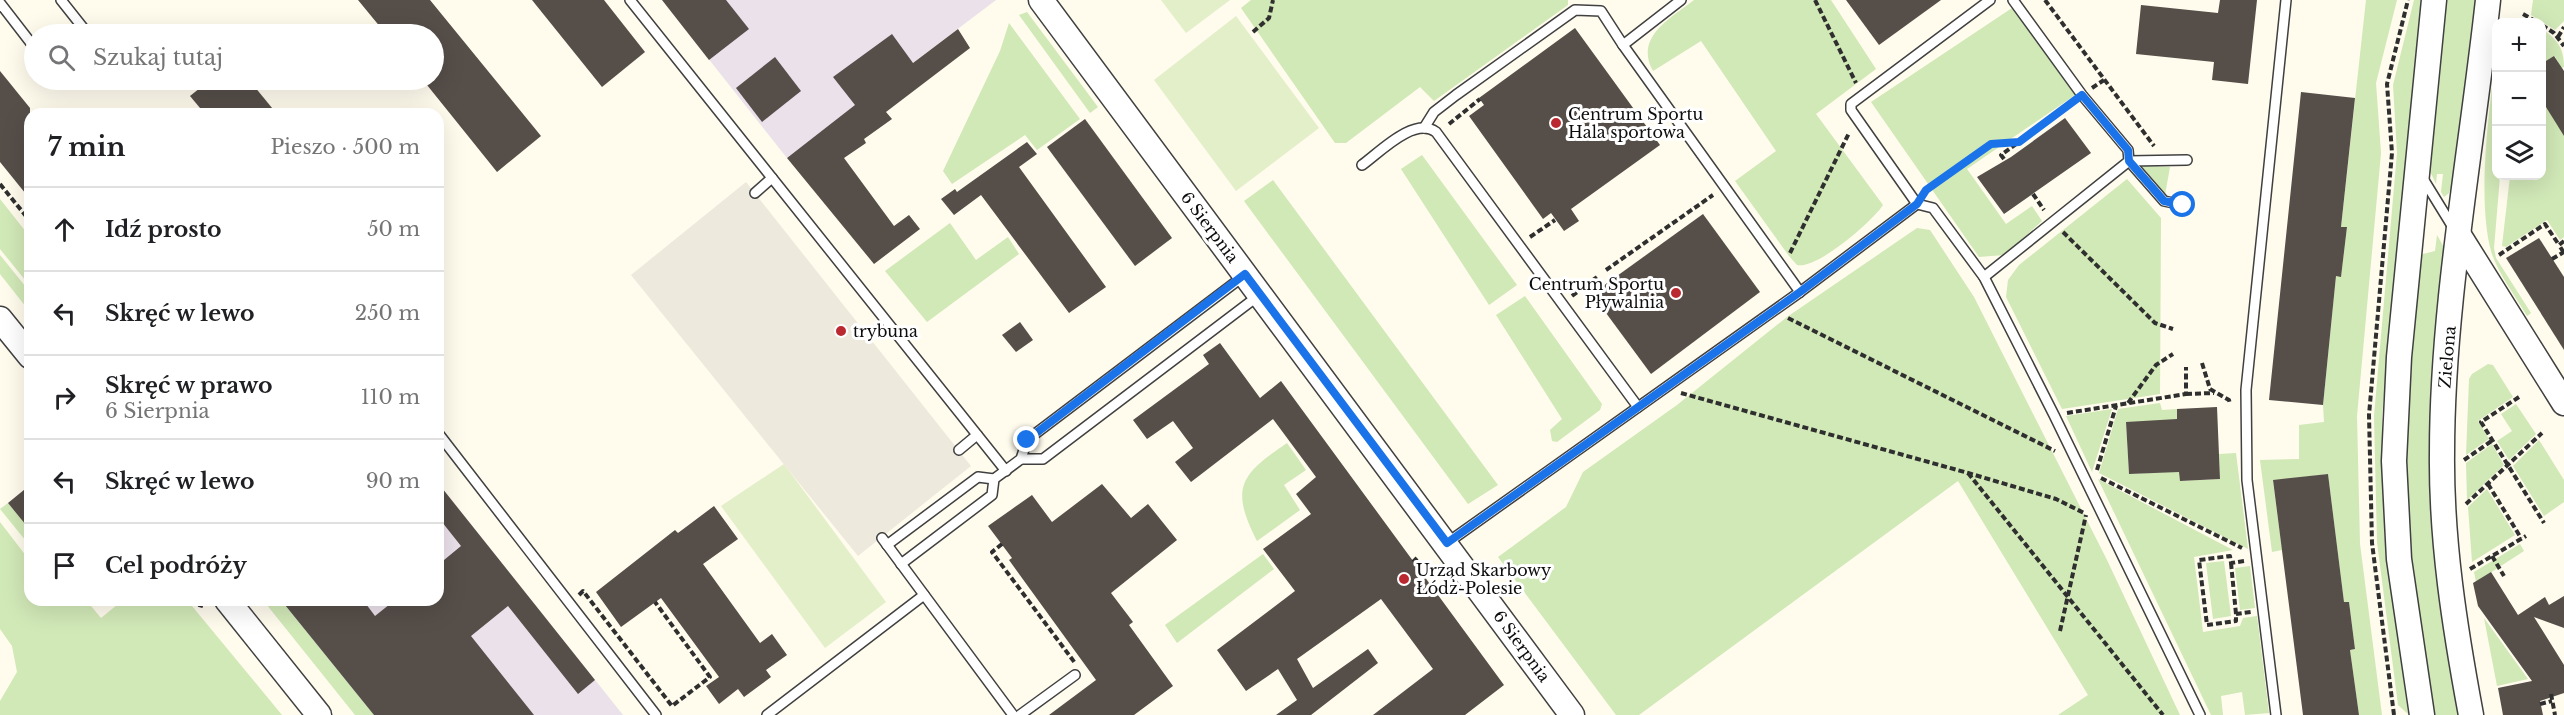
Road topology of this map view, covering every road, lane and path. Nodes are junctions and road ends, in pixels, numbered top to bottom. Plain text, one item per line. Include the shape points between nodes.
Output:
1 (62, 0) edge
2 (630, 0) edge
3 (1041, 0) edge
4 (1273, 0) edge
5 (1680, 0) edge
6 (1815, 0) edge
7 (1989, 0) edge
8 (2013, 0) edge
9 (2045, 0) edge
10 (2286, 0) edge
11 (2434, 0) edge
12 (2488, 0) edge
13 (0, 3) edge
14 (2523, 14) dead end
15 (2530, 18) edge
16 (80, 24) edge
17 (2564, 27) edge
18 (2546, 29) edge
19 (1253, 32) dead end
20 (24, 34) edge
21 (2558, 37) junction
22 (1623, 45) junction
23 (2564, 46) edge
24 (2104, 80) junction
25 (2082, 95) junction
26 (1862, 96) junction
27 (1480, 99) dead end
28 (1857, 119) junction
29 (1424, 128) junction
30 (1455, 135) dead end
31 (2019, 142) junction
32 (2004, 159) dead end
33 (2163, 159) junction
34 (2187, 160) dead end
35 (2129, 161) junction
36 (1362, 165) dead end
37 (2417, 166) junction
38 (772, 178) junction
39 (0, 184) edge
40 (1726, 186) junction
41 (755, 193) dead end
42 (2033, 195) dead end
43 (1917, 204) junction
44 (2183, 205) dead end
45 (24, 214) edge
46 (1556, 220) dead end
47 (2053, 222) junction
48 (1524, 229) dead end
49 (2460, 237) junction
50 (2564, 241) edge
51 (2559, 245) junction
52 (2564, 252) edge
53 (2499, 255) dead end
54 (2552, 259) dead end
55 (1606, 270) dead end
56 (1785, 271) junction
57 (1245, 274) junction
58 (1597, 277) dead end
59 (1984, 277) junction
60 (1800, 292) junction
61 (1260, 294) junction
62 (1562, 303) junction
63 (1783, 314) dead end
64 (0, 319) edge
65 (2173, 329) dead end
66 (24, 349) edge
67 (2173, 354) dead end
68 (2202, 363) dead end
69 (2186, 367) dead end
70 (1674, 391) dead end
71 (2214, 393) junction
72 (2186, 394) junction
73 (2519, 397) dead end
74 (2229, 400) dead end
75 (2564, 403) edge
76 (2128, 404) junction
77 (1638, 407) junction
78 (2054, 415) junction
79 (2542, 433) dead end
80 (977, 435) junction
81 (2493, 440) junction
82 (444, 441) edge
83 (2056, 445) dead end
84 (958, 450) dead end
85 (1021, 459) junction
86 (2463, 461) dead end
87 (2508, 466) junction
88 (1006, 471) junction
89 (1968, 473) junction
90 (2095, 475) dead end
91 (994, 479) junction
92 (2488, 484) junction
93 (2464, 507) dead end
94 (2092, 519) dead end
95 (2544, 523) dead end
96 (1447, 543) junction
97 (1002, 544) dead end
98 (2492, 556) junction
99 (2257, 557) junction
100 (1418, 558) dead end
101 (1413, 562) dead end
102 (901, 564) junction
103 (2231, 564) junction
104 (2469, 570) dead end
105 (2504, 576) dead end
106 (924, 595) junction
107 (568, 602) junction
108 (655, 602) dead end
109 (232, 606) edge
110 (2263, 610) junction
111 (2236, 614) junction
112 (1075, 675) joint
113 (2551, 694) dead end
114 (2552, 701) junction
115 (2540, 704) dead end
116 (319, 715) edge
117 (656, 715) edge
118 (767, 715) edge
119 (1013, 715) edge
120 (1020, 715) edge
121 (1572, 715) edge
122 (2163, 715) edge
123 (2200, 715) edge
124 (2276, 715) edge
125 (2422, 715) edge
126 (2471, 715) edge
127 (2555, 715) edge

1 - 16 lane
2 - 38 lane
3 - 57 street, 6 Sierpnia
4 - 19 path via 1269,18
5 - 22 lane
6 - 26 path
7 - 26 lane
8 - 25 lane
9 - 24 path
10 - 99 lane via 2246,390 2247,480
11 - 37 street
12 - 49 street, Zielona
13 - 20 lane
14 - 15 path
17 - 21 path
18 - 21 path
21 - 23 path
22 - 29 lane via 1601,11 1575,10 1434,112
22 - 40 lane
24 - 25 path
24 - 33 path
25 - 31 path
25 - 35 lane via 2128,150
26 - 28 lane via 1850,107
27 - 30 path via 1448,125
28 - 43 lane
28 - 56 path via 1788,256
29 - 36 lane via 1409,132
29 - 62 lane via 1441,136
31 - 32 path via 2001,155
31 - 43 path via 1991,144 1926,190
33 - 34 lane
33 - 35 lane
35 - 44 lane via 2164,201
35 - 47 lane
37 - 49 lane
37 - 125 street via 2399,357 2394,461 2399,559
38 - 41 lane
38 - 80 lane
39 - 45 path
40 - 55 path
40 - 56 lane
42 - 47 path
43 - 59 lane via 1933,208
43 - 60 lane
46 - 48 path via 1531,238
47 - 59 lane
47 - 65 path via 2155,323
49 - 75 street
49 - 126 street, Zielona via 2445,373 2442,491 2450,582
50 - 51 path
51 - 52 path
51 - 53 path via 2545,224
52 - 54 path
56 - 60 lane
57 - 61 street, 6 Sierpnia
57 - 85 lane via 1027,440
58 - 62 path
59 - 78 lane
60 - 77 lane
61 - 85 lane via 1043,459
61 - 96 street, 6 Sierpnia
62 - 77 lane
63 - 83 path via 2061,454
64 - 66 street
67 - 76 path via 2156,364
68 - 71 path
69 - 72 path
70 - 89 path
71 - 72 path
71 - 74 path
72 - 76 path
73 - 81 path via 2481,422
76 - 78 path
77 - 96 lane
78 - 123 lane
79 - 87 path
80 - 84 lane
80 - 88 lane
81 - 86 path
81 - 87 path
82 - 107 lane
85 - 88 lane
87 - 92 path
87 - 95 path
88 - 91 lane
89 - 94 path via 2056,499 2087,511
89 - 122 path
90 - 99 path
91 - 102 lane via 992,495
91 - 102 lane via 978,477 884,541
92 - 93 path
92 - 98 path via 2524,537
96 - 121 street, 6 Sierpnia
97 - 112 path via 992,552 1075,662
98 - 104 path
98 - 105 path
99 - 103 path
99 - 110 lane
100 - 101 path
102 - 106 lane
103 - 111 path
103 - 111 path via 2230,556 2199,560 2207,626 2236,621
106 - 118 lane
106 - 119 lane
107 - 108 path via 583,591 672,706 710,677
107 - 117 lane
109 - 116 street
110 - 111 path
110 - 124 lane
112 - 120 lane
113 - 114 path
114 - 115 path
114 - 127 path

